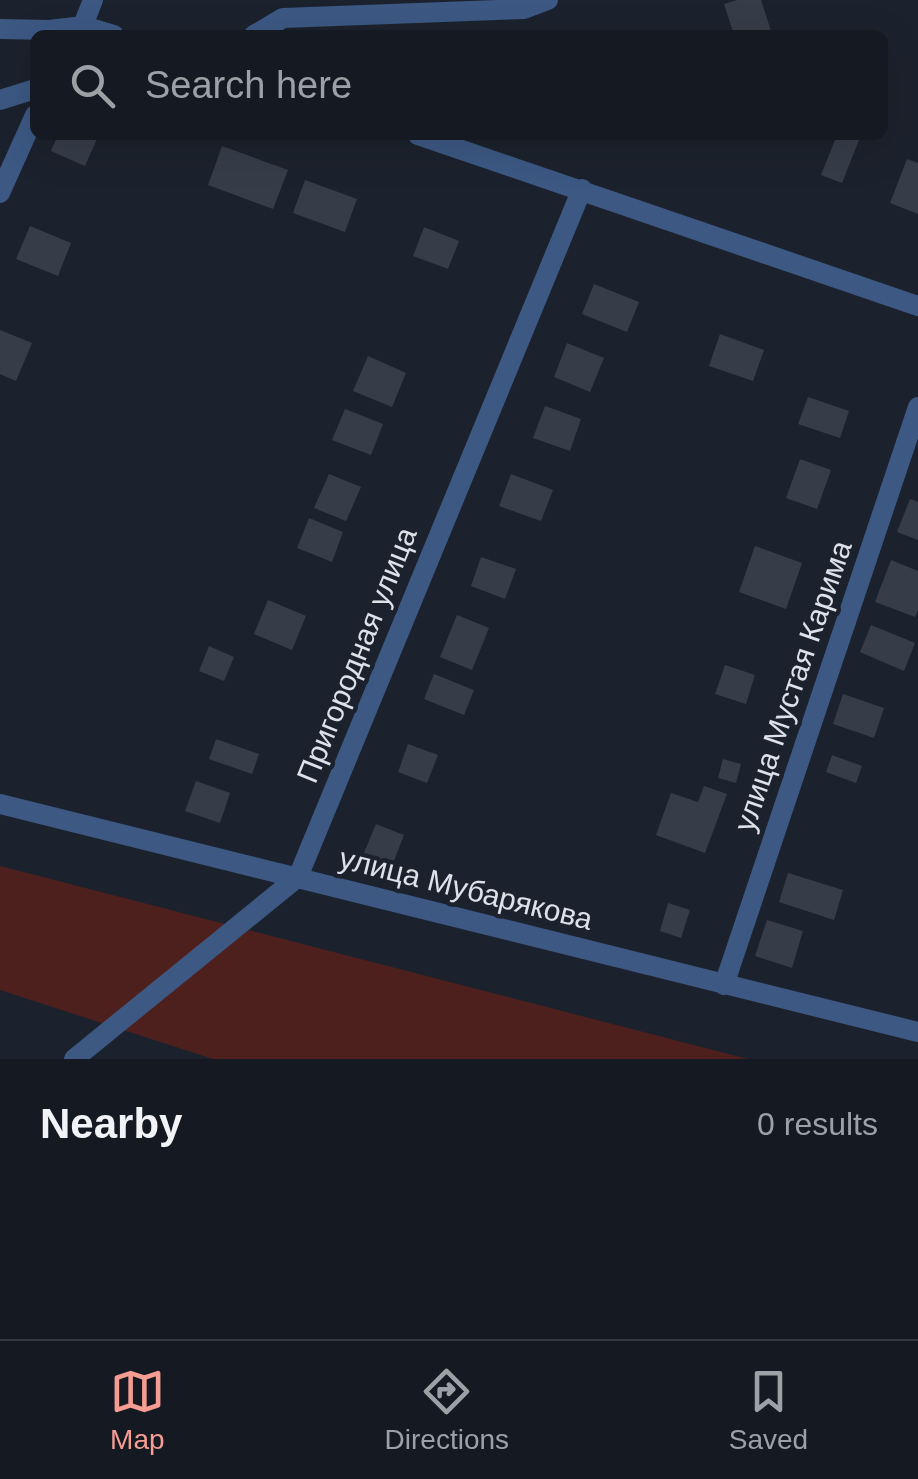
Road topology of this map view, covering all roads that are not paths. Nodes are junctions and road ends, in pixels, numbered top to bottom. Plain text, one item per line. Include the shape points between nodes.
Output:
1 (93, 0) edge
2 (302, 0) edge
3 (548, 0) edge
4 (283, 18) junction
5 (0, 29) edge
6 (81, 30) edge
7 (263, 30) edge
8 (30, 91) edge
9 (0, 100) edge
10 (30, 126) edge
11 (433, 140) edge
12 (582, 189) junction
13 (0, 194) edge
14 (918, 306) edge
15 (918, 407) edge
16 (0, 804) edge
17 (298, 877) junction
18 (724, 985) junction
19 (918, 1032) edge
20 (74, 1059) edge

1 - 6 street
2 - 4 street
3 - 4 street via 524,9
4 - 7 street
5 - 6 street
8 - 9 street
10 - 13 street
11 - 12 street
12 - 14 street
12 - 17 street, Пригородная улица
15 - 18 street, улица Мустая Карима
16 - 17 street, улица Мубарякова
17 - 18 street, улица Мубарякова
17 - 20 street, Пригородная улица
18 - 19 street, улица Мубарякова

